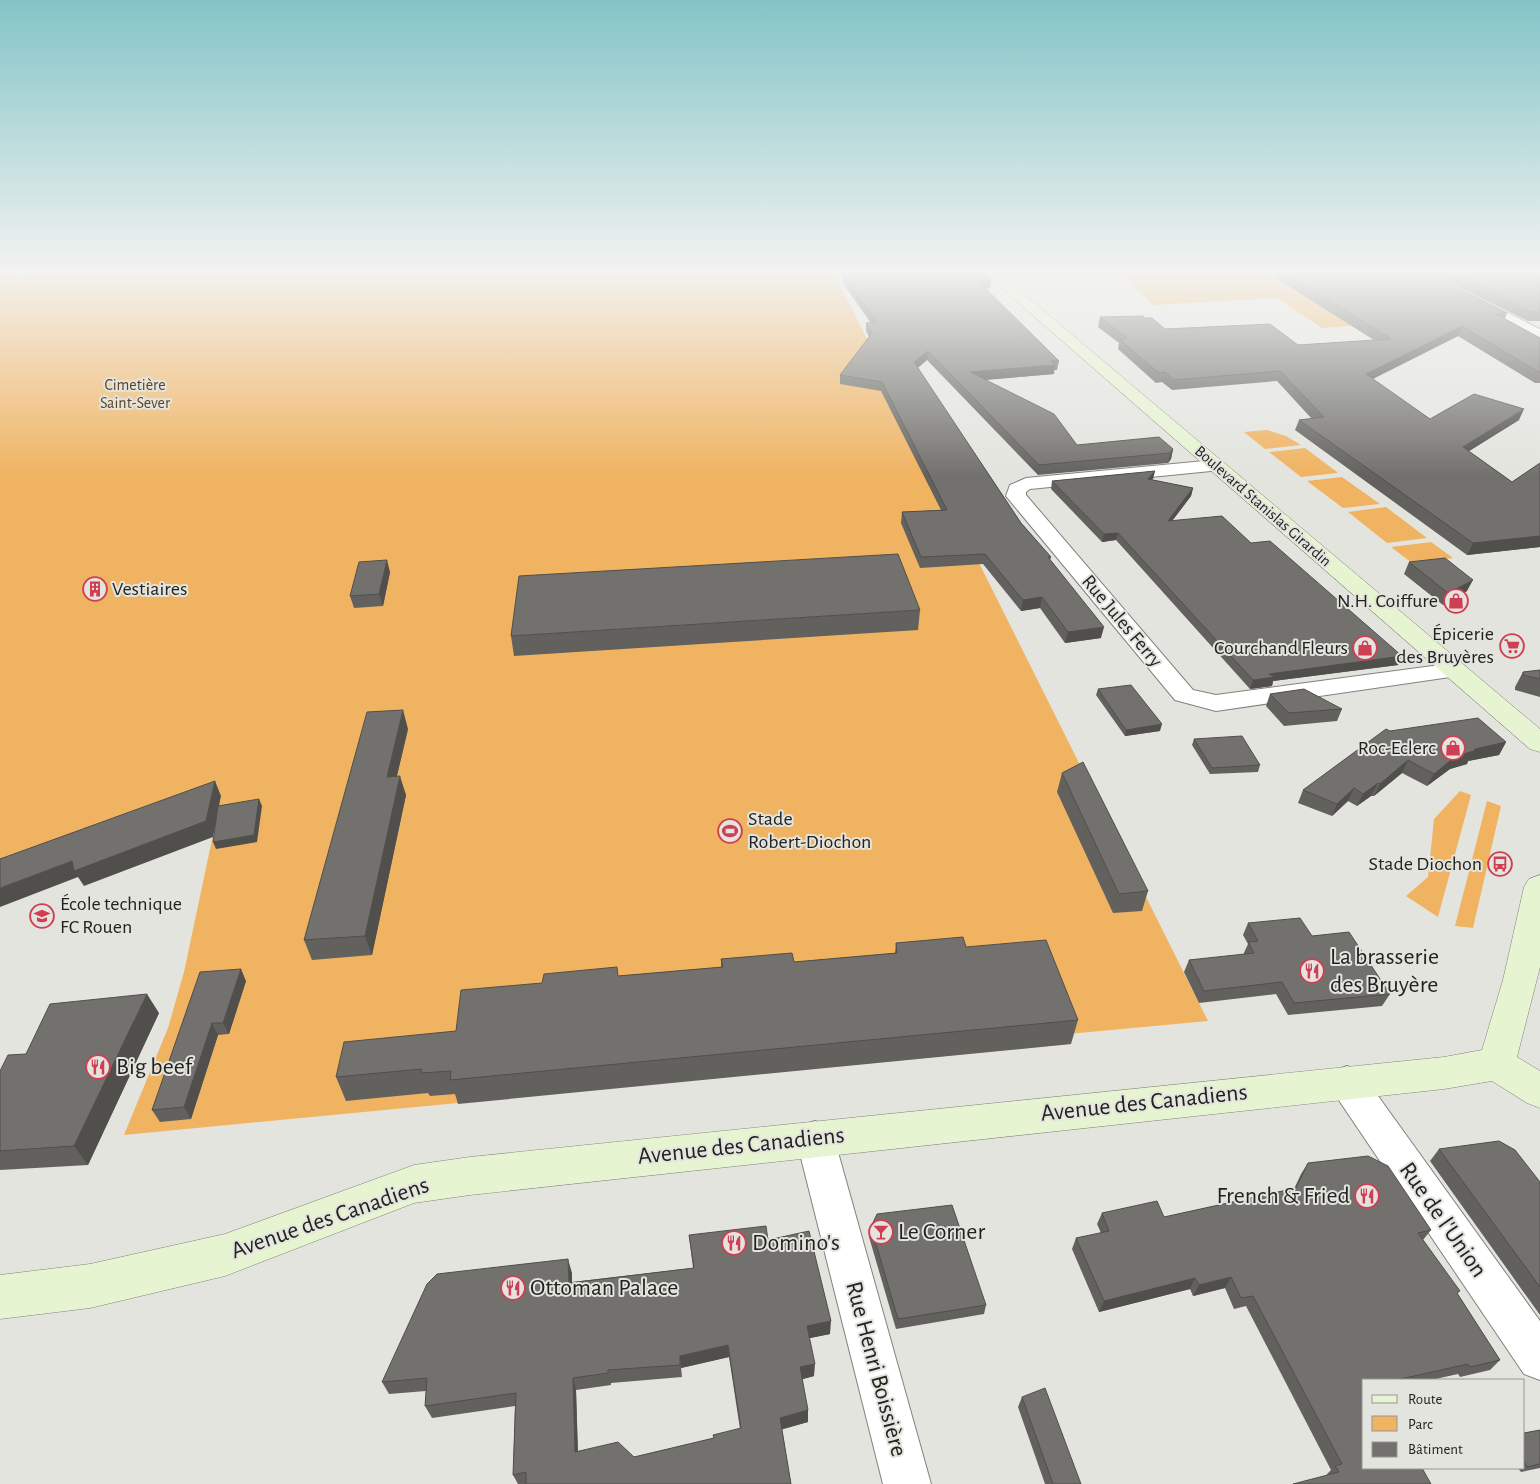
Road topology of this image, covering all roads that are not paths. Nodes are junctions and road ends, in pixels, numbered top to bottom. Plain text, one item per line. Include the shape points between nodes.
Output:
1 (1067, 338) edge
2 (1215, 466) junction
3 (1455, 670) junction
4 (1540, 743) edge
5 (1540, 887) edge
6 (1497, 1064) junction
7 (1347, 1082) junction
8 (1540, 1091) edge
9 (815, 1138) junction
10 (0, 1296) edge
11 (1540, 1358) edge
12 (907, 1484) edge

1 - 2 main road, Boulevard Stanislas Girardin
2 - 3 main road, Boulevard Stanislas Girardin
2 - 3 street, Rue Jules Ferry via 1026,484 1017,489 1016,496 1184,694 1197,700 1216,703
3 - 4 main road, Boulevard Stanislas Girardin
5 - 6 main road via 1520,980
6 - 7 main road, Avenue des Canadiens via 1444,1073
6 - 8 main road
7 - 9 main road, Avenue des Canadiens
7 - 11 street, Rue de l'Union
9 - 10 main road, Avenue des Canadiens via 414,1184 225,1255 90,1286
9 - 12 street, Rue Henri Boissière

